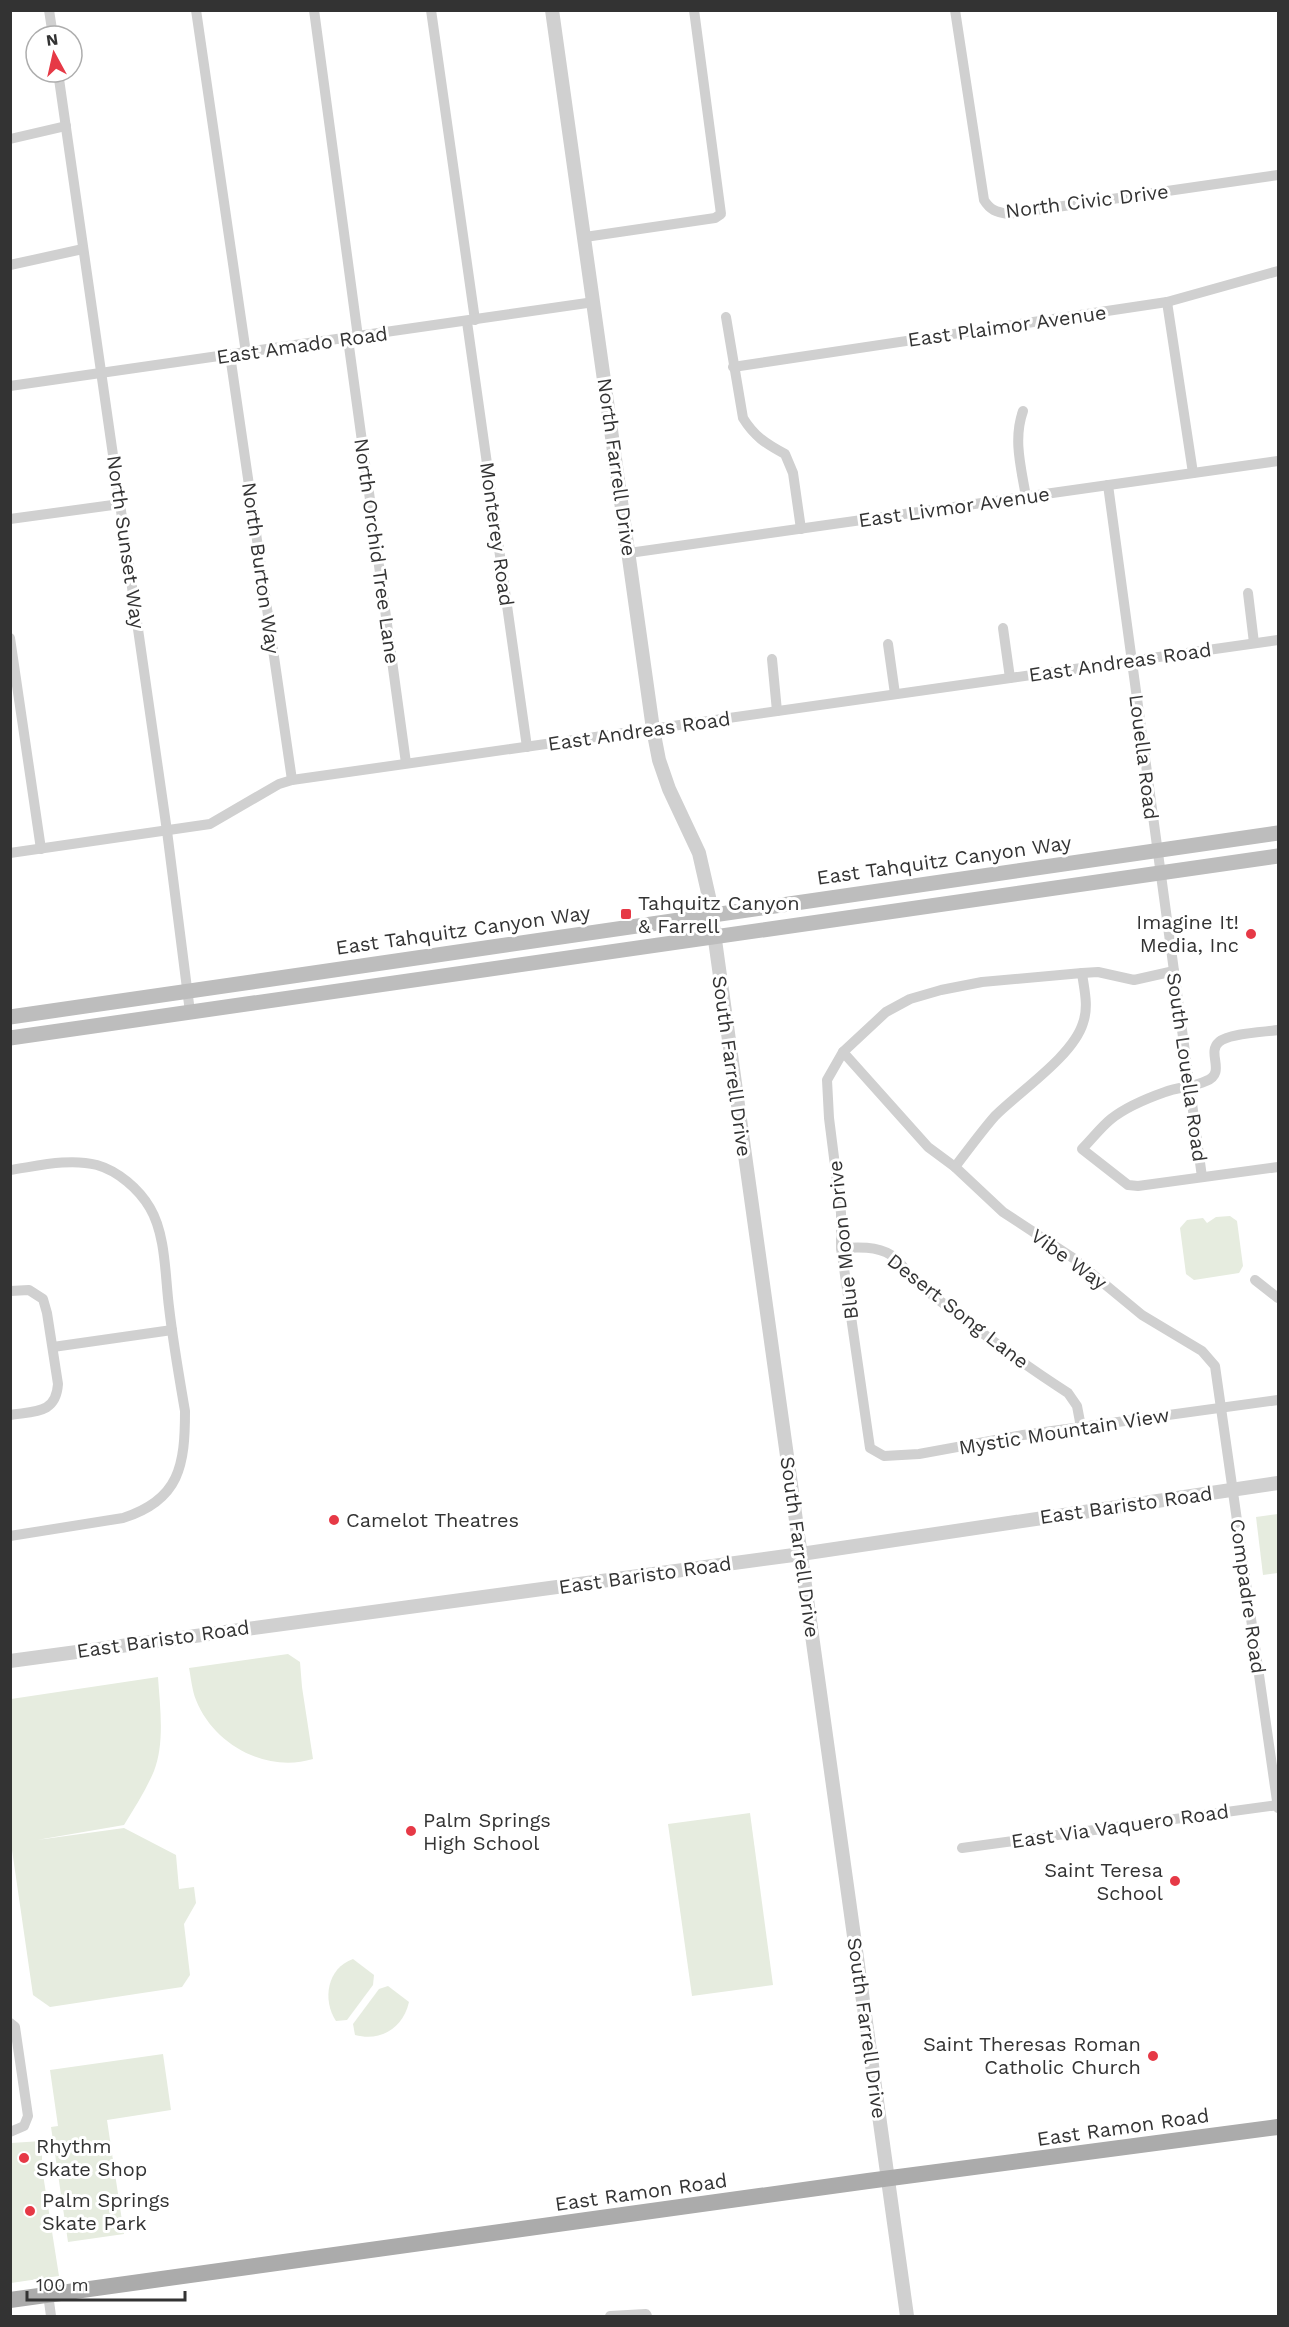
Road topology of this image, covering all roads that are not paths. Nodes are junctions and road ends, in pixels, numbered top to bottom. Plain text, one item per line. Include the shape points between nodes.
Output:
1 (196, 10) edge
2 (314, 10) edge
3 (431, 10) edge
4 (552, 10) edge
5 (694, 10) edge
6 (955, 10) edge
7 (60, 84) edge
8 (66, 126) junction
9 (10, 139) edge
10 (1278, 175) edge
11 (585, 237) junction
12 (83, 249) junction
13 (10, 266) edge
14 (1278, 271) edge
15 (594, 302) junction
16 (1167, 302) junction
17 (726, 317) dead end
18 (471, 321) junction
19 (353, 338) junction
20 (246, 353) junction
21 (230, 355) junction
22 (733, 367) junction
23 (102, 374) junction
24 (10, 386) edge
25 (1023, 411) dead end
26 (1278, 461) edge
27 (1192, 473) junction
28 (1108, 485) junction
29 (1026, 497) junction
30 (120, 504) junction
31 (10, 519) edge
32 (801, 528) junction
33 (629, 553) junction
34 (1248, 592) dead end
35 (1003, 628) dead end
36 (10, 638) edge
37 (1278, 640) edge
38 (1254, 643) junction
39 (888, 644) dead end
40 (772, 659) dead end
41 (1131, 660) junction
42 (1010, 678) junction
43 (895, 694) junction
44 (777, 711) junction
45 (653, 729) junction
46 (527, 747) junction
47 (406, 763) junction
48 (292, 780) junction
49 (167, 831) junction
50 (1278, 833) edge
51 (41, 849) junction
52 (1156, 850) junction
53 (10, 853) edge
54 (1278, 856) edge
55 (1160, 873) junction
56 (711, 915) junction
57 (714, 936) junction
58 (1174, 971) junction
59 (1082, 973) junction
60 (188, 992) junction
61 (190, 1012) junction
62 (10, 1017) edge
63 (1278, 1030) edge
64 (10, 1038) edge
65 (843, 1052) junction
66 (1190, 1085) junction
67 (955, 1167) junction
68 (1278, 1167) edge
69 (10, 1170) edge
70 (1202, 1177) junction
71 (841, 1248) junction
72 (1255, 1280) dead end
73 (10, 1291) edge
74 (1278, 1298) edge
75 (172, 1330) junction
76 (53, 1347) junction
77 (1278, 1400) edge
78 (1222, 1407) junction
79 (10, 1415) edge
80 (1080, 1427) junction
81 (867, 1430) joint
82 (1278, 1483) edge
83 (1233, 1490) junction
84 (10, 1536) edge
85 (801, 1554) junction
86 (10, 1661) edge
87 (1278, 1806) edge
88 (962, 1848) dead end
89 (10, 2023) edge
90 (1278, 2127) edge
91 (10, 2132) edge
92 (889, 2178) junction
93 (48, 2294) junction
94 (10, 2300) edge
95 (646, 2315) edge
96 (51, 2316) edge
97 (610, 2316) edge
98 (908, 2316) edge

1 - 20 street
2 - 19 street, North Orchid Tree Lane
3 - 18 street, Monterey Road
4 - 11 street, North Farrell Drive
5 - 11 street via 721,214
6 - 10 street, North Civic Drive via 984,200 994,211 1008,214
7 - 8 street, North Sunset Way
8 - 9 street
8 - 12 street, North Sunset Way
11 - 15 street, North Farrell Drive
12 - 13 street
12 - 23 street, North Sunset Way
14 - 16 street, East Plaimor Avenue
15 - 18 street, East Amado Road
15 - 33 street, North Farrell Drive
16 - 22 street, East Plaimor Avenue
16 - 27 street
17 - 22 street
18 - 19 street, East Amado Road
18 - 46 street, Monterey Road
19 - 20 street, East Amado Road
19 - 47 street, North Orchid Tree Lane
20 - 21 street, East Amado Road
21 - 23 street, East Amado Road
21 - 48 street, North Burton Way
22 - 32 street via 743,418 764,443 785,453 793,473
23 - 24 street, East Amado Road
23 - 30 street, North Sunset Way
25 - 29 street via 1017,441
26 - 27 street, East Livmor Avenue
27 - 28 street, East Livmor Avenue
28 - 29 street, East Livmor Avenue
28 - 41 street, Louella Road
29 - 32 street, East Livmor Avenue
30 - 31 street
30 - 49 street, North Sunset Way
32 - 33 street, East Livmor Avenue
33 - 45 street, North Farrell Drive
34 - 38 street
35 - 42 street
36 - 51 street
37 - 38 street, East Andreas Road
38 - 41 street, East Andreas Road
39 - 43 street
40 - 44 street
41 - 42 street, East Andreas Road
41 - 52 street, Louella Road
42 - 43 street, East Andreas Road
43 - 44 street, East Andreas Road
44 - 45 street, East Andreas Road
45 - 46 street, East Andreas Road
45 - 56 street, North Farrell Drive via 665,778 699,854
46 - 47 street, East Andreas Road
47 - 48 street, East Andreas Road
48 - 49 street, East Andreas Road via 210,824
49 - 51 street, East Andreas Road
49 - 60 street, North Sunset Way
50 - 52 main road, East Tahquitz Canyon Way
51 - 53 street, East Andreas Road
52 - 55 street, South Louella Road
52 - 56 main road, East Tahquitz Canyon Way
54 - 55 main road, East Tahquitz Canyon Way
55 - 57 main road, East Tahquitz Canyon Way
55 - 58 street, South Louella Road
56 - 57 street, South Farrell Drive
56 - 60 main road, East Tahquitz Canyon Way
57 - 61 main road, East Tahquitz Canyon Way
57 - 85 street, South Farrell Drive
58 - 59 street, Blue Moon Drive via 1134,980 1098,972
58 - 66 street, South Louella Road
59 - 65 street, Blue Moon Drive via 982,982 910,999 886,1012
59 - 67 street via 1086,1001 1076,1038 994,1117
60 - 61 street, North Sunset Way
60 - 62 main road, East Tahquitz Canyon Way
61 - 64 main road, East Tahquitz Canyon Way
63 - 66 street via 1225,1038 1214,1050 1215,1075
65 - 67 street, Vibe Way via 928,1147
65 - 71 street, Blue Moon Drive via 827,1080
66 - 70 street, South Louella Road
66 - 70 street via 1167,1091 1112,1118 1082,1149 1128,1185
67 - 78 street, Vibe Way via 1003,1212 1073,1258 1142,1315 1202,1351 1215,1366
68 - 70 street
69 - 75 street via 78,1162 116,1173 142,1196 158,1228
71 - 80 street, Desert Song Lane via 860,1247 889,1254 969,1325 1068,1393 1077,1406
71 - 81 street, Blue Moon Drive
72 - 74 street
73 - 76 street via 29,1290 43,1299
75 - 76 street
75 - 84 street via 185,1411 184,1447 176,1479 140,1513
76 - 79 street via 58,1384 51,1406
77 - 78 street, Mystic Mountain View
78 - 80 street, Mystic Mountain View
78 - 83 street, Vibe Way
80 - 81 street, Mystic Mountain View via 898,1456 884,1456 870,1448
82 - 83 street, East Baristo Road
83 - 85 street, East Baristo Road
83 - 87 street, Compadre Road
85 - 86 street, East Baristo Road
85 - 92 street, South Farrell Drive
87 - 88 street, East Via Vaquero Road
89 - 91 street via 15,2027 28,2116 24,2126
90 - 92 main road, East Ramon Road
92 - 93 main road, East Ramon Road
92 - 98 street, South Farrell Drive
93 - 94 main road, East Ramon Road
93 - 96 street
95 - 97 street

